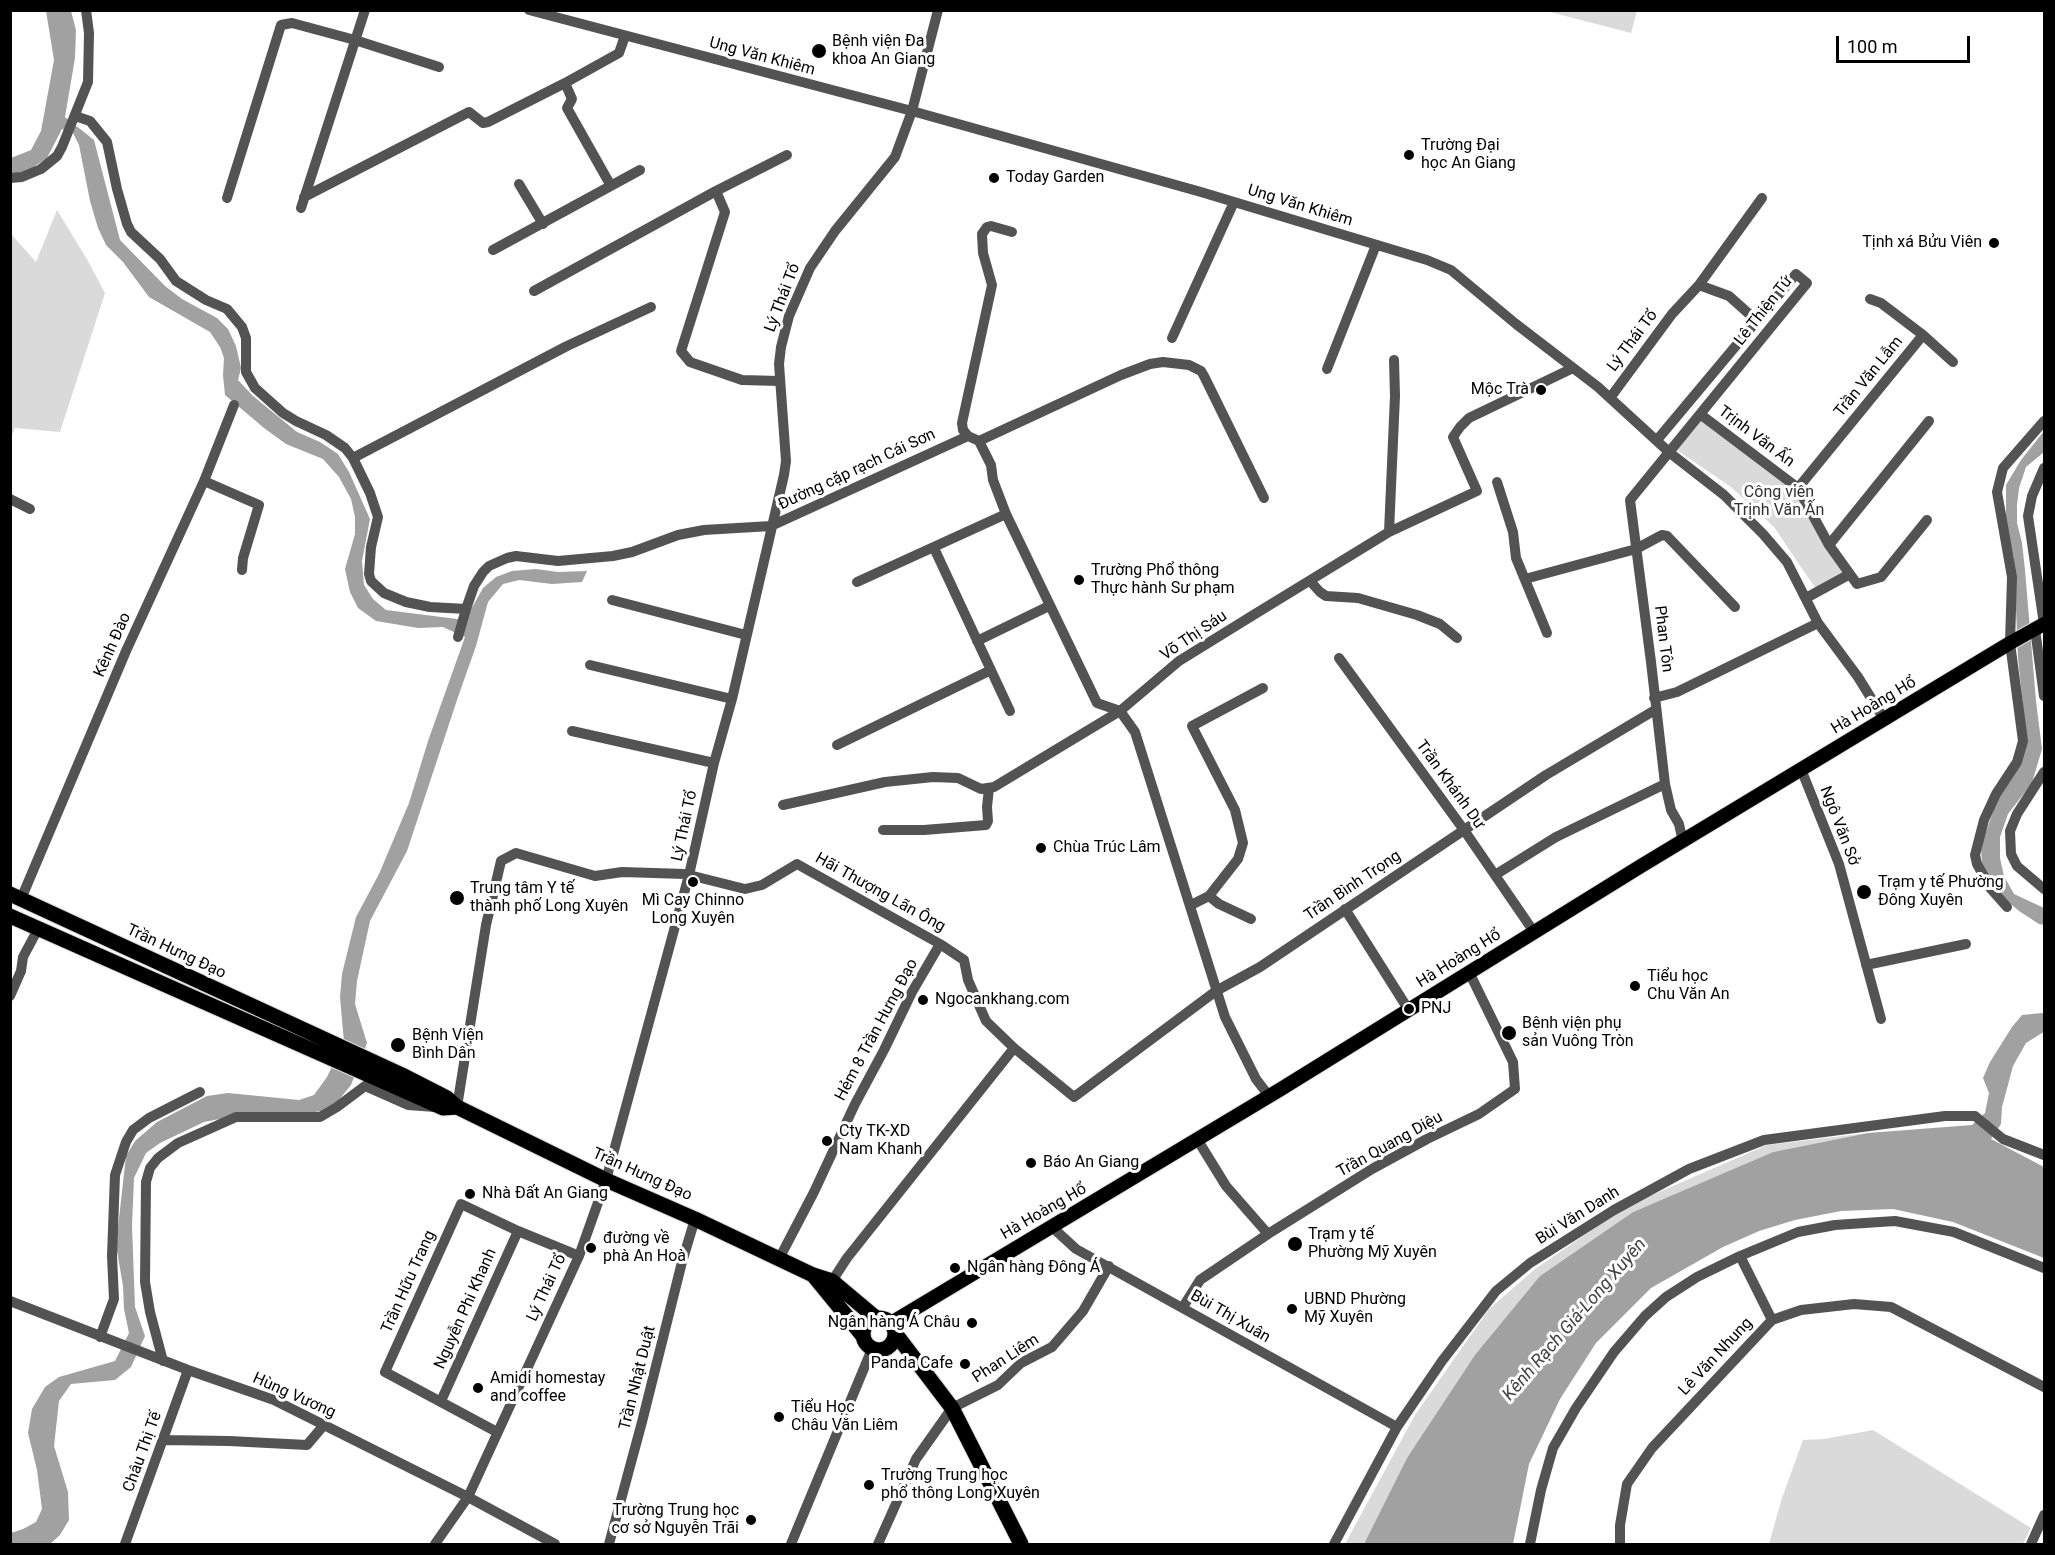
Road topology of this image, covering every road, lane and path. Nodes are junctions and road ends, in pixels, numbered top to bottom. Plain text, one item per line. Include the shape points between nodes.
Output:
1 (86, 10) edge
2 (365, 10) edge
3 (530, 10) edge
4 (938, 10) edge
5 (567, 15) edge
6 (626, 36) junction
7 (355, 40) junction
8 (439, 67) dead end
9 (565, 83) junction
10 (912, 111) junction
11 (74, 117) junction
12 (788, 155) dead end
13 (640, 170) dead end
14 (10, 178) edge
15 (519, 184) dead end
16 (611, 186) junction
17 (716, 191) junction
18 (227, 198) dead end
19 (1762, 198) dead end
20 (1234, 202) junction
21 (543, 224) junction
22 (1012, 232) dead end
23 (1376, 245) junction
24 (493, 250) dead end
25 (1700, 285) junction
26 (534, 291) dead end
27 (1870, 299) dead end
28 (651, 307) dead end
29 (1757, 321) junction
30 (1923, 335) junction
31 (1172, 338) dead end
32 (1394, 360) dead end
33 (1953, 362) dead end
34 (1574, 368) junction
35 (1327, 369) dead end
36 (779, 381) junction
37 (1610, 398) junction
38 (234, 405) dead end
39 (1700, 414) junction
40 (1929, 421) dead end
41 (2044, 421) edge
42 (968, 436) junction
43 (1657, 440) junction
44 (980, 441) junction
45 (1671, 453) junction
46 (353, 458) junction
47 (2044, 468) edge
48 (204, 481) junction
49 (1497, 482) dead end
50 (1798, 488) junction
51 (1264, 498) dead end
52 (10, 499) edge
53 (30, 509) dead end
54 (1006, 514) junction
55 (1927, 520) dead end
56 (771, 526) junction
57 (1389, 532) junction
58 (1829, 545) junction
59 (934, 548) junction
60 (1636, 549) junction
61 (242, 570) dead end
62 (1850, 574) junction
63 (1525, 579) junction
64 (1310, 581) junction
65 (857, 582) dead end
66 (1806, 598) junction
67 (612, 600) dead end
68 (1049, 606) junction
69 (1735, 607) dead end
70 (465, 612) junction
71 (1818, 622) junction
72 (2039, 627) edge
73 (1547, 633) dead end
74 (746, 635) junction
75 (459, 637) dead end
76 (1457, 638) dead end
77 (977, 641) junction
78 (2011, 642) junction
79 (1339, 658) dead end
80 (590, 665) dead end
81 (991, 670) junction
82 (1263, 688) dead end
83 (2044, 696) edge
84 (732, 699) junction
85 (1655, 704) junction
86 (1010, 711) dead end
87 (1120, 711) junction
88 (1884, 719) junction
89 (572, 730) dead end
90 (837, 745) dead end
91 (714, 763) junction
92 (1801, 769) junction
93 (2044, 772) edge
94 (1665, 784) junction
95 (990, 788) junction
96 (783, 806) dead end
97 (883, 830) dead end
98 (1464, 830) junction
99 (1683, 842) junction
100 (689, 875) junction
101 (1495, 875) junction
102 (2044, 889) edge
103 (16, 896) edge
104 (1209, 896) junction
105 (1191, 905) junction
106 (2007, 907) dead end
107 (1345, 909) junction
108 (46, 912) junction
109 (10, 916) edge
110 (1251, 919) dead end
111 (38, 929) junction
112 (1534, 932) junction
113 (940, 944) junction
114 (1966, 944) dead end
115 (1866, 965) junction
116 (1469, 972) junction
117 (1216, 991) junction
118 (10, 996) edge
119 (1407, 1010) junction
120 (1881, 1019) dead end
121 (1014, 1048) junction
122 (200, 1092) dead end
123 (1269, 1096) junction
124 (1074, 1097) joint
125 (450, 1108) junction
126 (1197, 1139) junction
127 (2044, 1155) edge
128 (606, 1180) junction
129 (695, 1219) junction
130 (1052, 1227) junction
131 (518, 1231) junction
132 (1268, 1234) junction
133 (579, 1256) junction
134 (1740, 1256) junction
135 (779, 1259) junction
136 (1108, 1266) junction
137 (2044, 1268) edge
138 (813, 1275) junction
139 (832, 1281) junction
140 (10, 1301) edge
141 (1183, 1307) junction
142 (876, 1318) junction
143 (1772, 1320) junction
144 (893, 1328) junction
145 (863, 1336) junction
146 (102, 1337) junction
147 (876, 1349) junction
148 (161, 1360) junction
149 (188, 1370) junction
150 (2044, 1387) edge
151 (441, 1401) junction
152 (952, 1407) junction
153 (324, 1425) junction
154 (1397, 1427) junction
155 (497, 1432) junction
156 (164, 1440) junction
157 (468, 1497) junction
158 (2044, 1515) edge
159 (2042, 1532) edge
160 (125, 1545) edge
161 (435, 1545) edge
162 (555, 1545) edge
163 (609, 1545) edge
164 (792, 1545) edge
165 (878, 1545) edge
166 (1021, 1545) edge
167 (1334, 1545) edge
168 (1530, 1545) edge
169 (1620, 1545) edge
170 (2031, 1545) edge

1 - 11 street via 88,81
2 - 7 street
3 - 5 street, Ung Văn Khiêm
4 - 10 street, Lý Thái Tổ
5 - 6 street, Ung Văn Khiêm
6 - 9 street via 619,53
6 - 10 street, Ung Văn Khiêm
7 - 8 street
7 - 9 street via 302,203 469,112 483,123 488,122
7 - 18 street via 292,23 281,25
9 - 16 street via 572,99 567,108
10 - 20 street, Ung Văn Khiêm
10 - 36 street, Lý Thái Tổ via 895,157 810,268 783,337
11 - 14 street via 62,147 48,164
11 - 46 street via 90,121 107,142 131,232 160,259 176,281 226,309 242,327 246,338 246,372 255,388 283,413 326,435
12 - 17 street
13 - 16 street
15 - 21 street
16 - 21 street
17 - 26 street
17 - 36 street via 725,212 681,351 690,362 742,380
19 - 25 street, Lý Thái Tổ
20 - 23 street, Ung Văn Khiêm
20 - 31 street
21 - 24 street
22 - 42 street via 991,226 982,234 992,285 962,423
23 - 34 street, Ung Văn Khiêm via 1451,270
23 - 35 street
25 - 29 street via 1728,296
25 - 37 street, Lý Thái Tổ via 1672,314
27 - 30 street, Trần Văn Lẫm
28 - 46 street via 567,346
29 - 39 street, Lê Thiện Tứ via 1796,274 1808,283
29 - 43 street, Lê Thiện Tứ
30 - 33 street
30 - 50 street, Trần Văn Lẫm
32 - 57 street
34 - 37 street, Ung Văn Khiêm
34 - 57 street, Võ Thị Sáu via 1469,418 1453,437 1478,492
36 - 56 street, Lý Thái Tổ via 786,461
37 - 43 street, Ung Văn Khiêm
38 - 48 street, Kênh Đào
39 - 45 street, Lê Thiện Tứ
39 - 50 street, Trịnh Văn Ấn
40 - 58 street
41 - 78 street via 2010,459 1999,478 1997,492 2012,577
42 - 44 street
42 - 56 street, Đường cặp rạch Cái Sơn
43 - 45 street, Ung Văn Khiêm
44 - 51 street via 1150,364 1189,365 1204,376
44 - 54 street
45 - 60 street, Phan Tôn via 1630,500
45 - 66 street, Ung Văn Khiêm via 1724,495 1763,534 1787,562
46 - 70 street via 378,517 371,547 371,581 384,593 406,602
47 - 72 street via 2028,516
48 - 61 street via 259,505
48 - 103 street, Kênh Đào
49 - 63 street
50 - 58 street, Trịnh Văn Ấn
52 - 53 street
54 - 59 street
54 - 68 street
55 - 62 street via 1881,577 1857,584
56 - 70 street, Đường cặp rạch Cái Sơn via 704,530 605,557 558,561 507,558 483,572
56 - 74 street, Lý Thái Tổ
57 - 64 street, Võ Thị Sáu
58 - 62 street, Trịnh Văn Ấn
59 - 65 street
59 - 77 street
60 - 63 street
60 - 69 street via 1655,537 1668,536
60 - 85 street, Phan Tôn
62 - 66 street
63 - 73 street
64 - 76 street via 1326,596 1359,598 1417,615 1440,624
64 - 87 street, Võ Thị Sáu via 1179,661
66 - 71 street, Ung Văn Khiêm
67 - 74 street
68 - 77 street
68 - 87 street via 1097,703
70 - 75 street, Đường cặp rạch Cái Sơn
71 - 85 street, Trần Bình Trọng
71 - 88 street, Ung Văn Khiêm
72 - 78 main road, Hà Hoàng Hổ
72 - 83 street
74 - 84 street, Lý Thái Tổ
77 - 81 street
78 - 88 main road, Hà Hoàng Hổ
78 - 106 street via 2022,748 1984,820 1975,855 1986,880
79 - 98 street, Trần Khánh Dư
80 - 84 street
81 - 86 street
81 - 90 street
82 - 104 street via 1192,726 1235,810 1243,843 1239,859
84 - 91 street, Lý Thái Tổ
85 - 94 street, Phan Tôn
85 - 98 street, Trần Bình Trọng
87 - 95 street, Võ Thị Sáu
87 - 105 street via 1135,732
88 - 92 main road, Hà Hoàng Hổ
89 - 91 street
91 - 100 street, Lý Thái Tổ
92 - 99 main road, Hà Hoàng Hổ
92 - 115 street, Ngô Văn Sở via 1839,864
93 - 102 street via 2016,814 2010,831 2017,866
94 - 99 street, Phan Tôn
94 - 101 street via 1556,837
95 - 96 street via 981,789 958,778 933,777 885,782
95 - 97 street via 986,825
98 - 101 street, Trần Khánh Dư
98 - 107 street, Trần Bình Trọng
99 - 112 main road, Hà Hoàng Hổ
100 - 113 street, Hãi Thượng Lãn Ông via 745,889 762,885 797,864
100 - 125 street, Hãi Thượng Lãn Ông via 622,872 595,876 516,853 501,861
100 - 128 street, Lý Thái Tổ
101 - 112 street, Trần Khánh Dư
103 - 108 highway, Trần Hưng Đạo
104 - 105 street
104 - 110 street
105 - 117 street
107 - 117 street, Trần Bình Trọng via 1260,967
107 - 119 street
108 - 111 highway
108 - 125 highway, Trần Hưng Đạo via 447,1098
109 - 111 highway, Trần Hưng Đạo
111 - 118 street via 22,957 21,971
111 - 125 highway, Trần Hưng Đạo
112 - 116 main road, Hà Hoàng Hổ
113 - 121 street, Hãi Thượng Lãn Ông via 964,960 968,980 986,1021
113 - 135 street, Hẻm 8 Trần Hưng Đạo via 912,992
114 - 115 street
115 - 120 street, Ngô Văn Sở
116 - 119 main road, Hà Hoàng Hổ
116 - 132 street, Trần Quang Diệu via 1513,1062 1515,1089 1479,1114 1372,1169
117 - 123 street via 1256,1079
117 - 124 street, Trần Bình Trọng
119 - 123 main road, Hà Hoàng Hổ
121 - 124 street, Hãi Thượng Lãn Ông
121 - 139 street
122 - 146 street via 149,1118 126,1142 115,1175 114,1299
123 - 126 main road, Hà Hoàng Hổ
125 - 128 highway, Trần Hưng Đạo
125 - 148 street via 408,1105 365,1086 320,1117 236,1117 177,1143 158,1158 146,1182 145,1282
126 - 130 main road, Hà Hoàng Hổ
126 - 132 street via 1226,1186
127 - 154 street, Bùi Văn Danh via 2003,1139 1975,1116 1946,1116 1764,1140 1689,1169 1530,1263 1496,1291
128 - 129 highway, Trần Hưng Đạo
128 - 133 street, Lý Thái Tổ
129 - 135 highway, Trần Hưng Đạo
129 - 163 street, Trần Nhật Duật
130 - 136 street, Bùi Thị Xuân via 1076,1249
130 - 144 main road, Hà Hoàng Hổ
131 - 133 street
131 - 151 street, Nguyễn Phi Khanh
131 - 151 street, Trần Hữu Trang via 461,1204 385,1372
132 - 141 street, Trần Quang Diệu via 1200,1280
133 - 155 street, Lý Thái Tổ
134 - 137 street via 1798,1232 1895,1221 1954,1232
134 - 143 street
134 - 168 street via 1666,1297 1614,1352 1553,1448
135 - 138 highway, Trần Hưng Đạo
136 - 141 street, Bùi Thị Xuân
136 - 152 street, Phan Liêm via 1083,1311 1052,1347 1021,1363 998,1385
138 - 139 highway, Trần Hưng Đạo
138 - 145 highway, Trần Hưng Đạo
139 - 142 highway, Trần Hưng Đạo
140 - 146 street, Hùng Vương
141 - 154 street, Bùi Thị Xuân
142 - 144 highway via 887,1320
142 - 145 highway via 866,1324
143 - 150 street, Lê Văn Nhung via 1801,1310 1854,1304 1891,1307
143 - 169 street, Lê Văn Nhung via 1652,1448 1627,1484
144 - 147 highway via 894,1338 888,1347
144 - 152 highway
145 - 147 highway
146 - 148 street, Hùng Vương
147 - 152 highway via 904,1359
147 - 164 street
148 - 149 street, Hùng Vương
149 - 153 street, Hùng Vương via 273,1400
149 - 156 street, Châu Thị Tế
151 - 155 street
152 - 165 street via 916,1459
152 - 166 highway
153 - 156 street via 307,1445
153 - 157 street, Hùng Vương
154 - 167 street, Bùi Văn Danh
155 - 157 street, Lý Thái Tổ
156 - 160 street, Châu Thị Tế
157 - 161 street, Lý Thái Tổ
157 - 162 street, Hùng Vương
158 - 159 street
159 - 170 street

